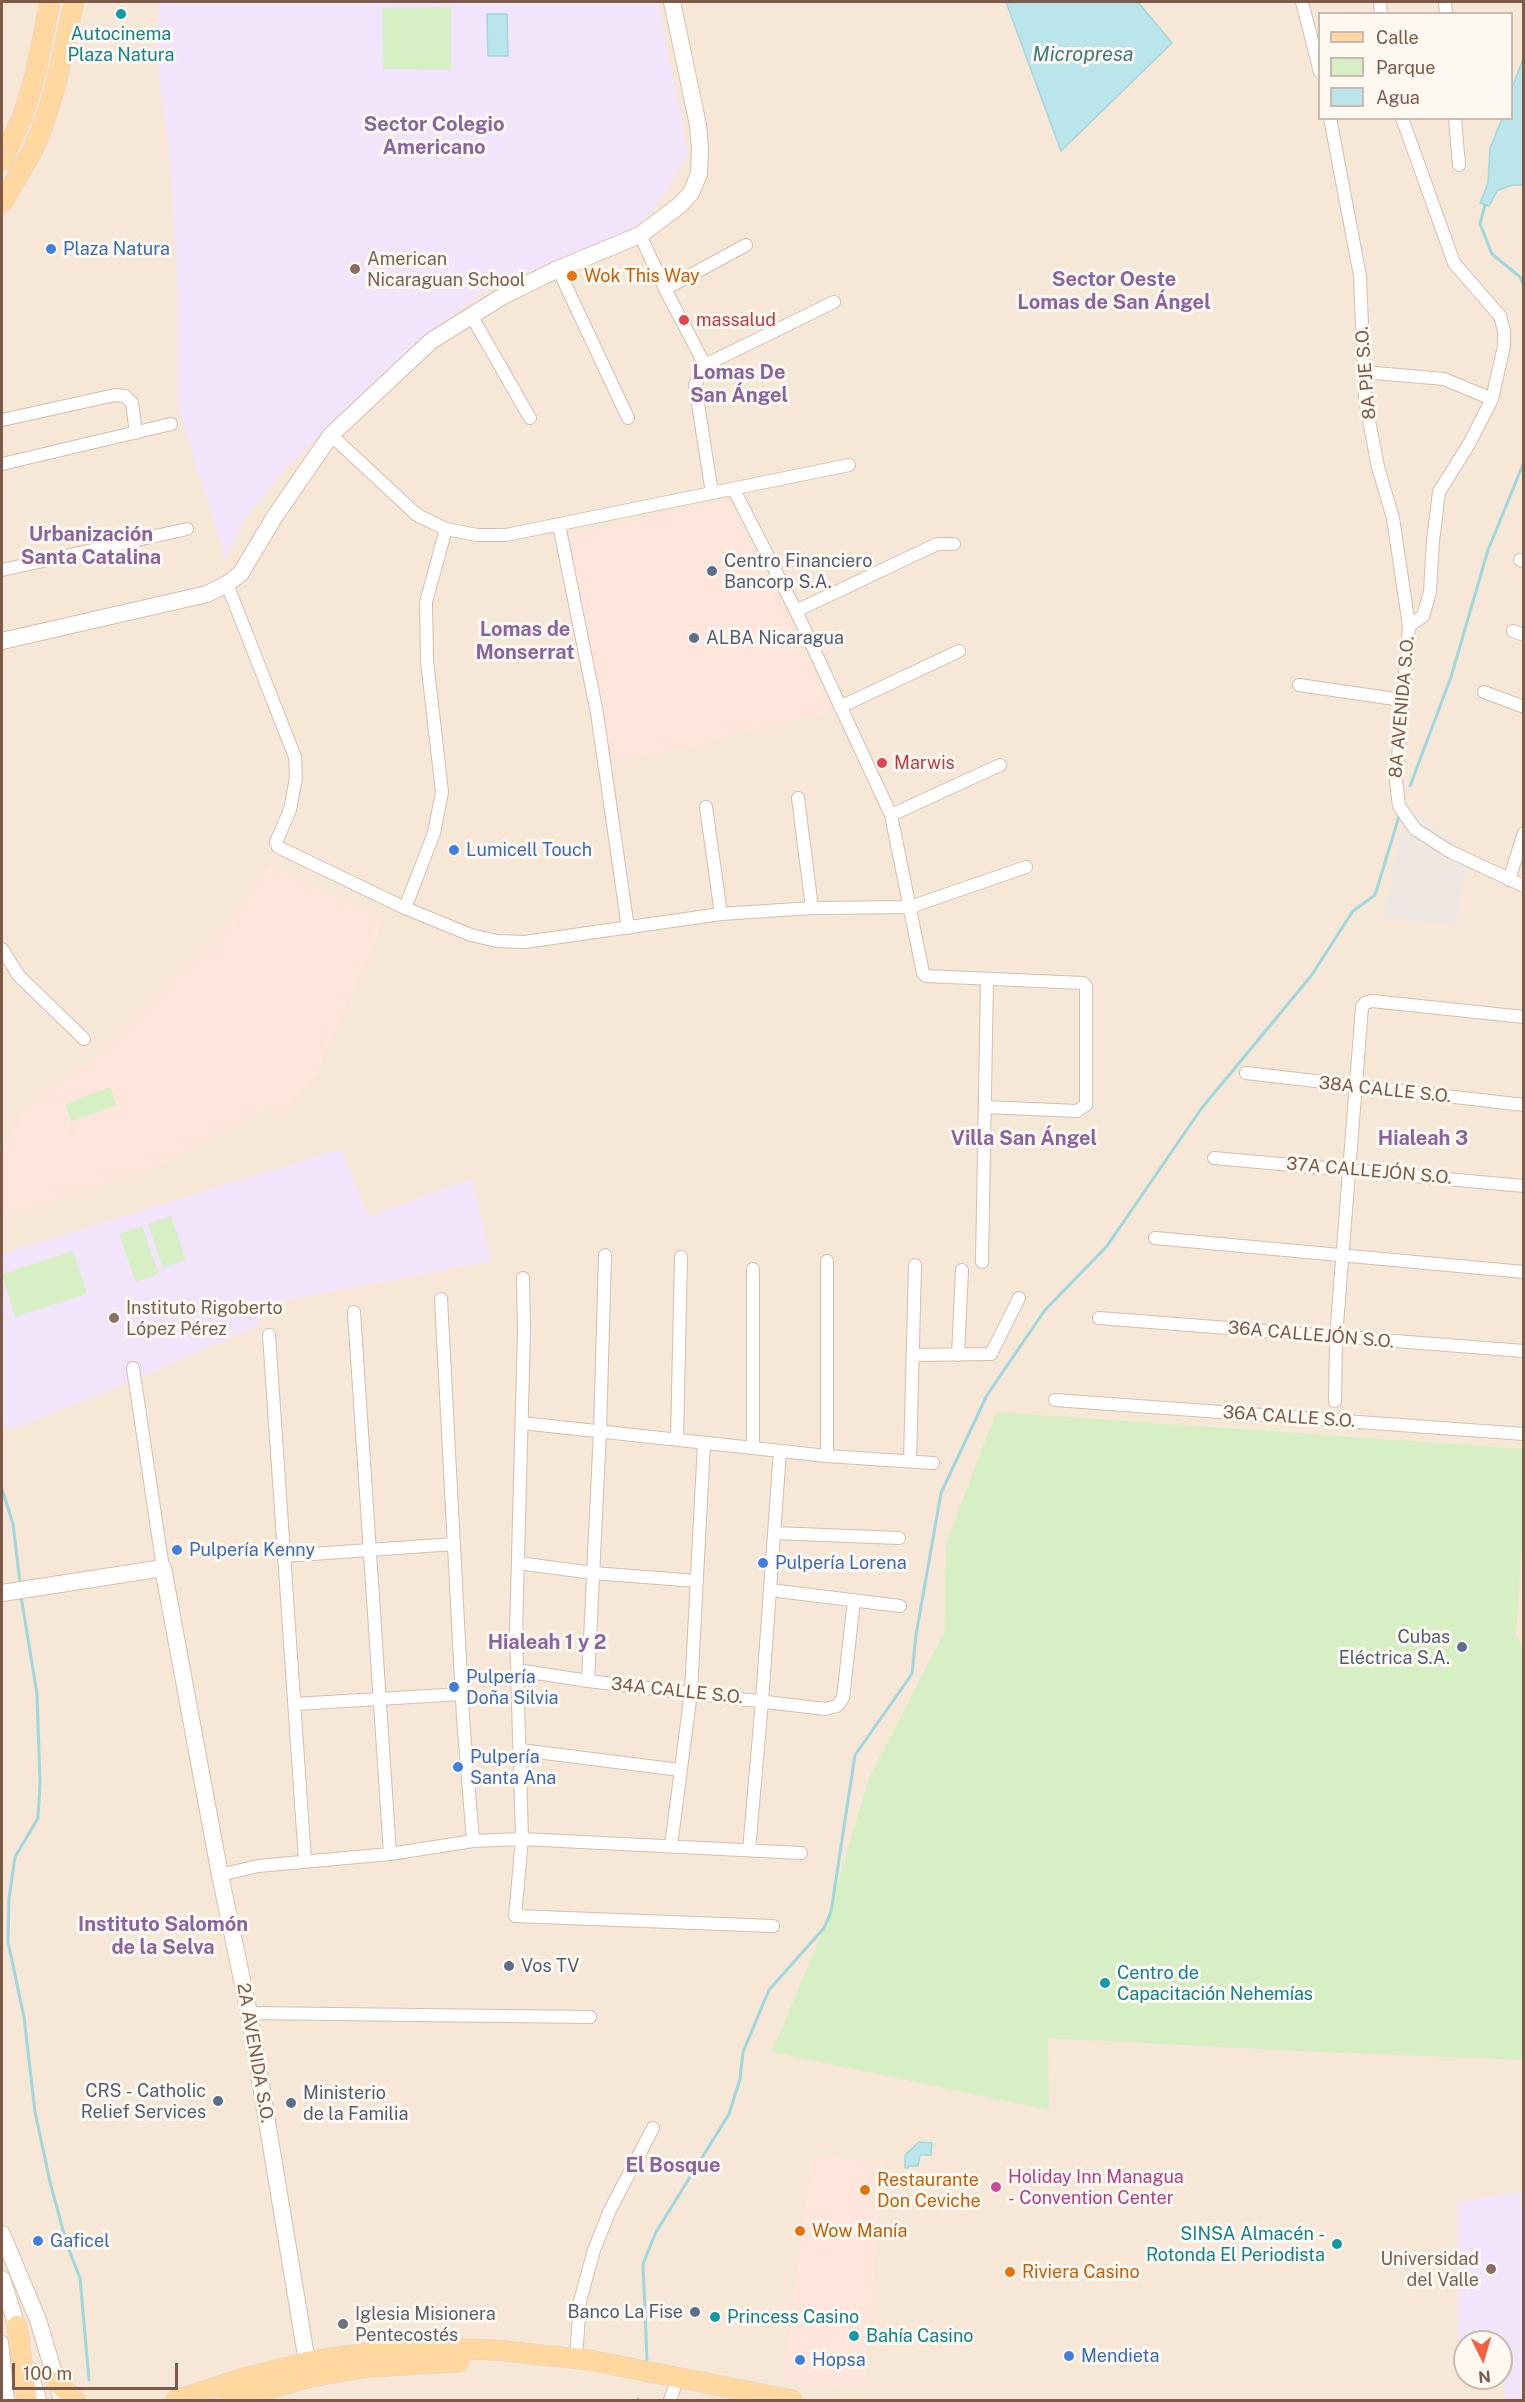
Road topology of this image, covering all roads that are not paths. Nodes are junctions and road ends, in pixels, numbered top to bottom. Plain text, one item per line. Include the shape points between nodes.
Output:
1 (50, 2) edge
2 (74, 2) edge
3 (672, 2) edge
4 (1302, 2) edge
5 (1318, 64) edge
6 (1330, 120) edge
7 (1403, 120) edge
8 (1455, 120) edge
9 (2, 161) edge
10 (1458, 165) dead end
11 (2, 203) edge
12 (640, 235) junction
13 (746, 245) dead end
14 (558, 269) junction
15 (665, 289) junction
16 (834, 302) dead end
17 (471, 315) junction
18 (705, 365) junction
19 (1364, 372) junction
20 (1492, 399) junction
21 (530, 418) dead end
22 (628, 418) dead end
23 (2, 420) edge
24 (171, 424) dead end
25 (136, 433) junction
26 (331, 435) junction
27 (2, 464) edge
28 (849, 465) dead end
29 (734, 490) junction
30 (712, 493) junction
31 (559, 525) junction
32 (187, 529) dead end
33 (446, 529) junction
34 (954, 544) dead end
35 (2, 570) edge
36 (227, 584) junction
37 (796, 611) junction
38 (1409, 626) junction
39 (2, 641) edge
40 (959, 651) dead end
41 (1299, 685) dead end
42 (1484, 692) dead end
43 (1402, 700) junction
44 (840, 707) junction
45 (1524, 707) edge
46 (1000, 765) dead end
47 (798, 798) dead end
48 (706, 807) dead end
49 (891, 815) junction
50 (1524, 833) edge
51 (1026, 867) dead end
52 (1509, 880) junction
53 (1524, 886) edge
54 (910, 907) junction
55 (405, 908) junction
56 (812, 908) junction
57 (722, 914) junction
58 (628, 928) junction
59 (2, 949) edge
60 (987, 979) junction
61 (1524, 1017) edge
62 (84, 1039) dead end
63 (1246, 1073) dead end
64 (1355, 1087) junction
65 (1524, 1105) edge
66 (985, 1107) junction
67 (1214, 1158) dead end
68 (1350, 1170) junction
69 (1524, 1186) edge
70 (1155, 1238) dead end
71 (605, 1255) dead end
72 (681, 1257) dead end
73 (1343, 1257) junction
74 (827, 1261) dead end
75 (981, 1262) dead end
76 (915, 1265) dead end
77 (753, 1269) dead end
78 (962, 1270) dead end
79 (1524, 1272) edge
80 (523, 1278) dead end
81 (1019, 1298) dead end
82 (441, 1299) dead end
83 (354, 1312) dead end
84 (1099, 1318) dead end
85 (269, 1335) dead end
86 (1336, 1337) junction
87 (1524, 1351) edge
88 (958, 1354) junction
89 (913, 1355) junction
90 (133, 1368) dead end
91 (1055, 1400) dead end
92 (1335, 1401) dead end
93 (522, 1423) junction
94 (600, 1431) junction
95 (1524, 1434) edge
96 (677, 1440) junction
97 (704, 1443) junction
98 (753, 1448) junction
99 (780, 1451) junction
100 (827, 1456) junction
101 (910, 1461) junction
102 (933, 1463) dead end
103 (774, 1533) junction
104 (899, 1538) dead end
105 (454, 1544) junction
106 (370, 1550) junction
107 (284, 1556) junction
108 (518, 1563) junction
109 (163, 1568) junction
110 (593, 1573) junction
111 (698, 1581) junction
112 (770, 1590) junction
113 (4, 1592) edge
114 (854, 1600) junction
115 (900, 1606) dead end
116 (517, 1670) junction
117 (588, 1681) junction
118 (691, 1692) junction
119 (462, 1694) junction
120 (380, 1699) junction
121 (762, 1701) junction
122 (295, 1704) junction
123 (521, 1750) junction
124 (680, 1770) junction
125 (522, 1839) junction
126 (473, 1841) junction
127 (671, 1846) junction
128 (749, 1850) junction
129 (801, 1853) dead end
130 (390, 1854) junction
131 (305, 1861) junction
132 (220, 1875) junction
133 (773, 1926) dead end
134 (249, 2013) junction
135 (590, 2018) dead end
136 (653, 2128) dead end
137 (2, 2234) edge
138 (2, 2279) edge
139 (17, 2326) junction
140 (2, 2342) edge
141 (576, 2358) junction
142 (307, 2362) junction
143 (59, 2391) edge
144 (672, 2395) edge
145 (11, 2398) edge
146 (38, 2400) edge
147 (75, 2400) edge
148 (176, 2400) edge
149 (230, 2400) edge
150 (732, 2400) edge
151 (792, 2400) edge

1 - 9 main road via 35,76 22,118
2 - 11 main road via 45,120 33,150
3 - 12 street via 698,125 699,174 691,193 680,205
4 - 5 street
6 - 19 street, 8A PJE S.O. via 1360,276
7 - 20 street, 8A AVENIDA S.O. via 1454,263 1500,316 1504,346
8 - 10 street
12 - 14 street
12 - 15 street
13 - 15 street
14 - 17 street
14 - 22 street
15 - 18 street
16 - 18 street
17 - 21 street
17 - 26 street via 431,341
18 - 30 street via 695,385
19 - 20 street via 1444,379
19 - 38 street, 8A PJE S.O. via 1365,400 1377,467 1393,518
20 - 38 street, 8A AVENIDA S.O. via 1439,492 1430,592 1423,616
23 - 25 street via 115,395 125,396 132,403
24 - 25 street
25 - 27 street
26 - 33 street via 417,516
26 - 36 street via 241,573
28 - 29 street
29 - 30 street
29 - 37 street
30 - 31 street
31 - 33 street via 506,535
31 - 58 street via 597,713
32 - 35 street
33 - 55 street via 426,602 427,661 442,792 434,833
34 - 37 street via 937,544
36 - 39 street via 207,594
36 - 55 street via 295,757 290,810 276,842 278,847
37 - 44 street
38 - 43 street, 8A AVENIDA S.O.
40 - 44 street
41 - 43 street
42 - 45 street
43 - 52 street, 8A AVENIDA S.O. via 1396,782 1399,806 1415,829 1449,851
44 - 49 street
46 - 49 street
47 - 56 street
48 - 57 street
49 - 54 street
50 - 52 street
51 - 54 street
52 - 53 street
54 - 56 street
54 - 60 street via 926,976
55 - 58 street via 471,935 497,941 525,942
56 - 57 street
57 - 58 street
59 - 62 street via 19,976
60 - 66 street
60 - 66 street via 1086,986 1086,1105 1077,1111
61 - 64 street via 1365,1003
63 - 64 street, 38A CALLE S.O.
64 - 65 street, 38A CALLE S.O.
64 - 68 street
66 - 75 street
67 - 68 street, 37A CALLEJÓN S.O.
68 - 69 street, 37A CALLEJÓN S.O.
68 - 73 street
70 - 73 street
71 - 94 street
72 - 96 street
73 - 79 street
73 - 86 street
74 - 100 street
76 - 89 street
77 - 98 street
78 - 88 street
80 - 93 street
81 - 88 street via 991,1354
82 - 105 street
83 - 106 street
84 - 86 street, 36A CALLEJÓN S.O.
85 - 107 street
86 - 87 street, 36A CALLEJÓN S.O.
86 - 92 street
88 - 89 street
89 - 101 street
90 - 109 street
91 - 95 street, 36A CALLE S.O.
93 - 94 street
93 - 108 street
94 - 96 street
94 - 110 street
96 - 97 street
97 - 98 street
97 - 111 street
98 - 99 street
99 - 100 street
99 - 103 street
100 - 101 street
101 - 102 street
103 - 104 street
103 - 112 street
105 - 106 street
105 - 119 street
106 - 107 street
106 - 120 street
107 - 122 street
108 - 110 street
108 - 116 street
109 - 113 street
109 - 132 street, 2A AVENIDA S.O.
110 - 111 street
110 - 117 street
111 - 118 street
112 - 114 street
112 - 121 street
114 - 115 street
114 - 121 street, 34A CALLE S.O. via 843,1698 837,1706 825,1709
116 - 117 street, 34A CALLE S.O.
116 - 123 street
117 - 118 street, 34A CALLE S.O.
118 - 121 street, 34A CALLE S.O.
118 - 124 street
119 - 120 street
119 - 126 street
120 - 122 street
120 - 130 street
121 - 128 street
122 - 131 street
123 - 124 street
123 - 125 street
124 - 127 street
125 - 126 street
125 - 127 street
125 - 133 street via 515,1916
126 - 130 street
127 - 128 street
128 - 129 street
130 - 131 street
131 - 132 street
132 - 134 street, 2A AVENIDA S.O.
134 - 135 street
134 - 142 street, 2A AVENIDA S.O.
136 - 141 street via 610,2210 594,2250 580,2301
137 - 143 street via 38,2320
138 - 139 street
139 - 145 main road
139 - 146 street
140 - 145 street
141 - 142 main road via 430,2348
141 - 151 main road
142 - 148 main road
143 - 147 main road
144 - 149 main road via 540,2366 441,2361 389,2364 311,2377
144 - 150 main road

